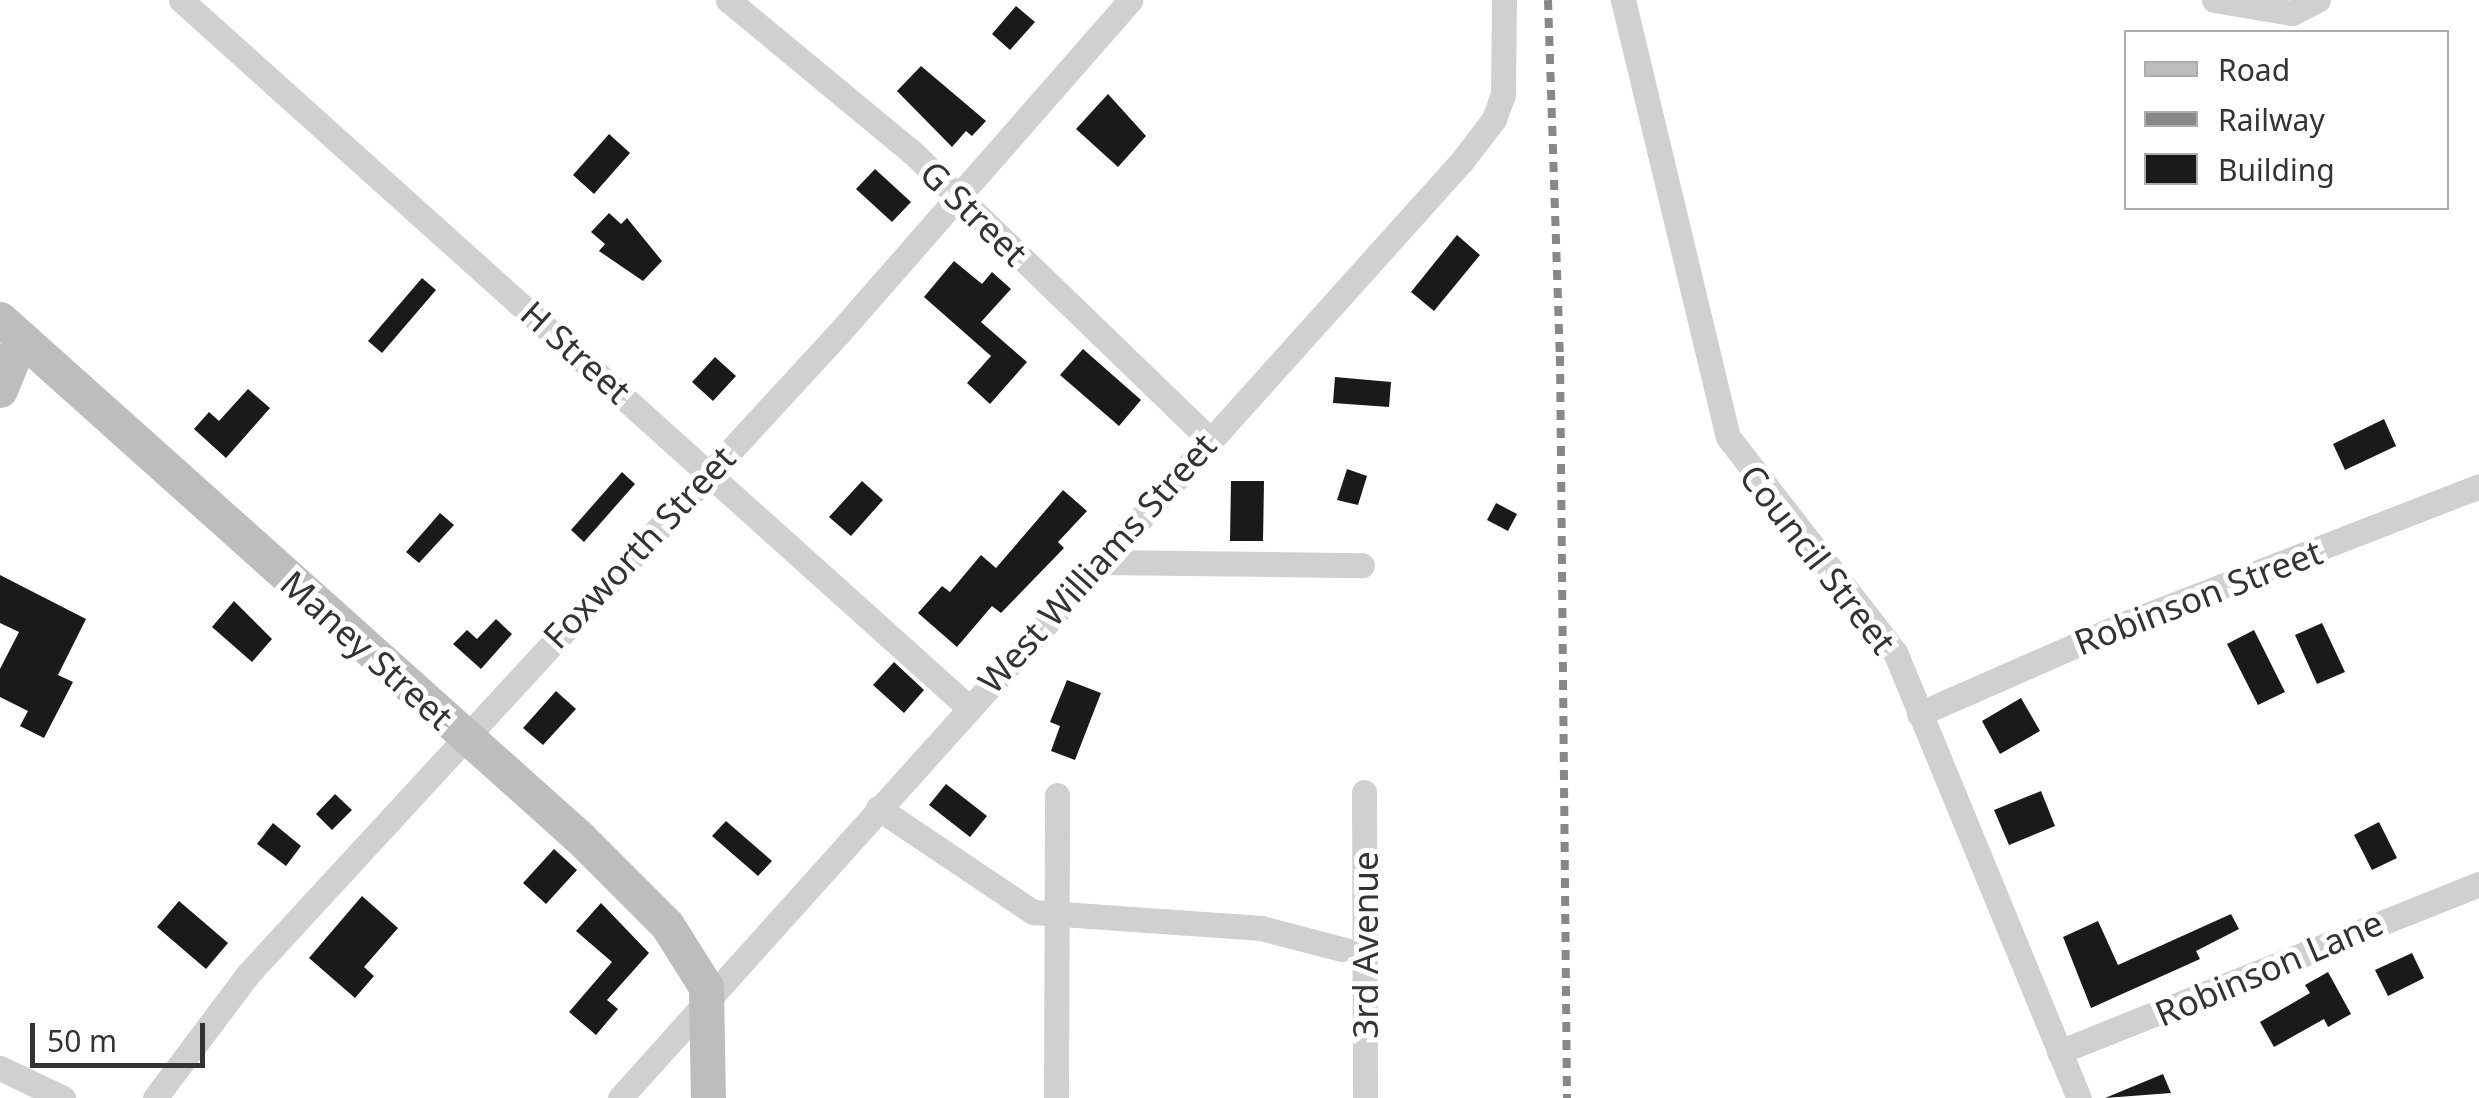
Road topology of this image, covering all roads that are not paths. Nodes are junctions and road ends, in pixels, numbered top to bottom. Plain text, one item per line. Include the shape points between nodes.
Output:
1 (181, 0) edge
2 (728, 0) edge
3 (1130, 0) edge
4 (1504, 0) edge
5 (1623, 0) edge
6 (2214, 0) edge
7 (2318, 0) edge
8 (958, 198) junction
9 (10, 329) edge
10 (0, 390) edge
11 (1208, 439) junction
12 (708, 472) junction
13 (2479, 486) edge
14 (1098, 562) junction
15 (1362, 565) dead end
16 (968, 708) junction
17 (1919, 714) junction
18 (464, 736) junction
19 (1364, 792) dead end
20 (1057, 795) dead end
21 (878, 808) junction
22 (2479, 884) edge
23 (1056, 918) junction
24 (1364, 955) junction
25 (708, 1000) junction
26 (2059, 1052) junction
27 (0, 1068) edge
28 (63, 1098) edge
29 (154, 1098) edge
30 (620, 1098) edge
31 (708, 1098) edge
32 (1056, 1098) edge
33 (1365, 1098) edge
34 (2079, 1098) edge

1 - 12 street, H Street
2 - 8 street, G Street
3 - 8 street, Foxworth Street
4 - 11 street, West Williams Street via 1503,94 1486,132
5 - 17 street, Council Street via 1728,437 1772,502 1884,632
6 - 7 street via 2292,13
8 - 11 street, G Street
8 - 12 street, Foxworth Street
9 - 10 street
9 - 18 street, Maney Street
11 - 14 street, West Williams Street
12 - 16 street, H Street
12 - 18 street, Foxworth Street
13 - 17 street, Robinson Street via 2075,644
14 - 15 street
14 - 16 street, West Williams Street
16 - 21 street, West Williams Street
17 - 26 street, Council Street
18 - 25 street, Maney Street via 667,925 694,962
18 - 29 street, Foxworth Street via 239,984
19 - 24 street, 3rd Avenue
20 - 23 street
21 - 23 street via 1033,912
21 - 25 street, West Williams Street
22 - 26 street, Robinson Lane
23 - 24 street via 1261,928
23 - 32 street
24 - 33 street, 3rd Avenue
25 - 30 street, West Williams Street
25 - 31 street
26 - 34 street, Council Street
27 - 28 street

